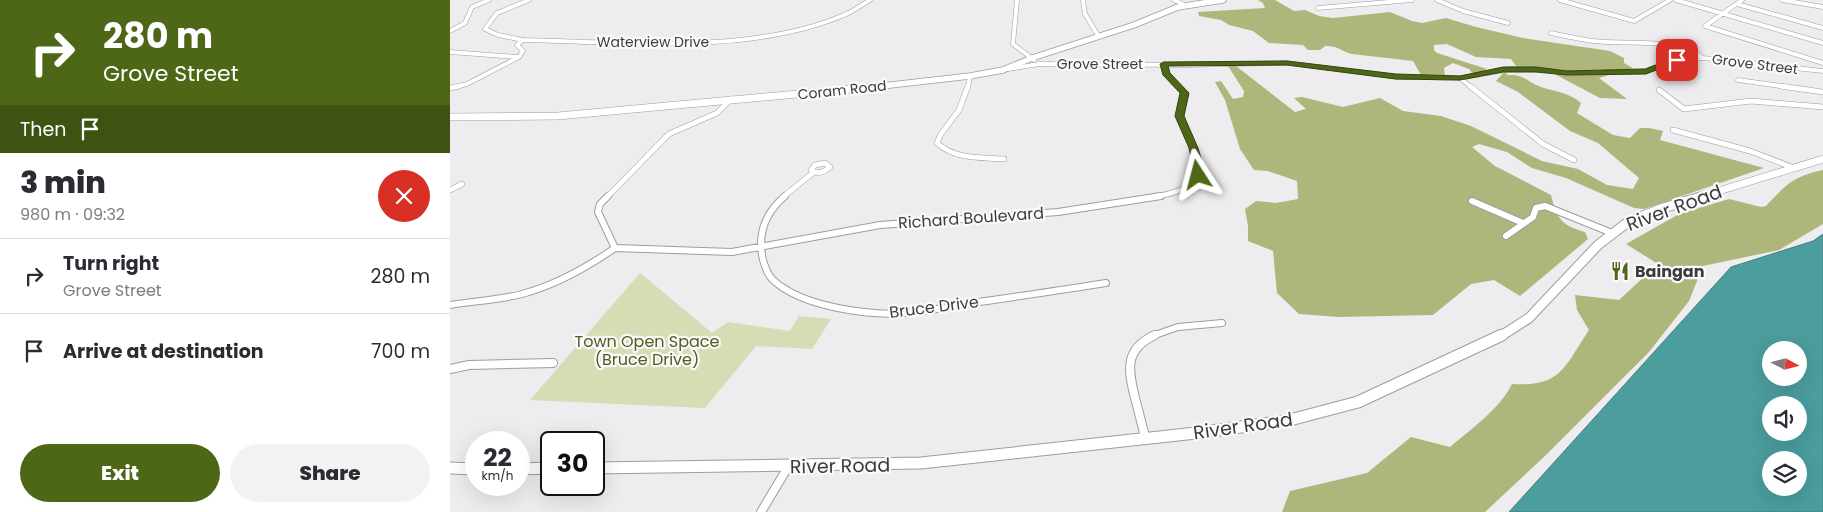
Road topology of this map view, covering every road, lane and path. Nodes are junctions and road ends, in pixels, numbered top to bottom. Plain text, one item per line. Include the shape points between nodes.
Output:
1 (488, 0) edge
2 (529, 0) edge
3 (870, 0) edge
4 (1017, 0) edge
5 (1083, 0) edge
6 (1174, 0) edge
7 (1223, 0) edge
8 (1412, 0) edge
9 (1437, 0) edge
10 (1560, 0) edge
11 (1670, 0) edge
12 (1676, 0) edge
13 (1742, 0) edge
14 (1782, 0) edge
15 (1737, 4) junction
16 (1185, 5) junction
17 (1823, 7) edge
18 (1318, 8) dead end
19 (1723, 14) junction
20 (1508, 22) dead end
21 (1823, 28) edge
22 (450, 31) edge
23 (1551, 33) dead end
24 (1099, 37) junction
25 (523, 40) junction
26 (1823, 43) edge
27 (450, 52) edge
28 (519, 57) junction
29 (1032, 58) junction
30 (1703, 58) junction
31 (1823, 63) edge
32 (1039, 64) junction
33 (1164, 64) junction
34 (1003, 70) junction
35 (1823, 71) edge
36 (970, 76) junction
37 (1460, 78) junction
38 (1738, 80) dead end
39 (450, 88) edge
40 (1659, 90) dead end
41 (1823, 92) edge
42 (731, 100) junction
43 (1823, 107) edge
44 (450, 117) edge
45 (1673, 130) dead end
46 (1004, 159) dead end
47 (1823, 159) edge
48 (1574, 160) dead end
49 (1794, 168) junction
50 (814, 172) dead end
51 (462, 184) dead end
52 (450, 190) edge
53 (1472, 201) dead end
54 (1523, 223) junction
55 (1612, 233) junction
56 (1506, 236) dead end
57 (761, 246) junction
58 (616, 248) junction
59 (1106, 283) dead end
60 (450, 305) edge
61 (1222, 323) dead end
62 (553, 363) dead end
63 (450, 369) edge
64 (1146, 440) junction
65 (788, 467) junction
66 (605, 468) edge
67 (465, 469) edge
68 (451, 470) edge
69 (761, 512) edge

1 - 22 street via 472,6 465,23
2 - 25 street, Waterview Drive via 494,15 488,19 485,29
3 - 25 street, Waterview Drive via 845,15 822,23 743,39 693,43
4 - 29 street via 1013,44
5 - 24 street via 1085,14
6 - 16 street
7 - 16 main road, Coram Road
8 - 18 street
9 - 20 street via 1463,11
10 - 11 street via 1634,21
12 - 19 street
13 - 15 street
14 - 17 street
15 - 19 street
15 - 21 street
16 - 24 main road, Coram Road
19 - 26 street
19 - 31 street via 1705,26
23 - 30 street via 1594,41 1644,42 1694,51
24 - 29 main road, Coram Road
25 - 28 street via 518,45 523,51
27 - 28 street
28 - 39 street via 467,84
29 - 32 street
29 - 34 main road, Coram Road
30 - 35 street, Grove Street
30 - 37 street, Grove Street via 1670,62 1646,71 1567,73 1503,69
32 - 33 street, Grove Street
32 - 34 street, Grove Street
33 - 37 street, Grove Street via 1287,63 1396,76
33 - 57 street, Richard Boulevard via 1166,73 1185,93 1180,116 1197,162 1198,175 1186,189 1058,212 880,225
34 - 36 main road, Coram Road
36 - 42 main road, Coram Road
36 - 46 street via 962,105 938,135 936,144 954,156
37 - 48 street via 1543,144
38 - 41 street
40 - 43 street via 1688,109 1751,101
42 - 44 main road, Coram Road via 558,116
42 - 58 street via 717,113 669,134 600,204 598,212
45 - 49 street via 1750,151
47 - 49 main road, River Road
49 - 55 main road, River Road via 1656,211 1628,222
50 - 57 street via 770,211 761,232
51 - 52 street
53 - 54 street
54 - 55 street via 1533,217 1536,208 1545,206
54 - 56 street
55 - 64 main road, River Road via 1529,318 1499,337 1408,381 1358,402 1295,419
57 - 58 street, Richard Boulevard via 732,252
57 - 59 street, Bruce Drive via 765,268 773,281 788,290 813,301 880,314
58 - 60 street via 579,272 544,288
61 - 64 street via 1169,330 1146,339 1136,348 1129,373
62 - 63 street via 469,365
64 - 65 main road, River Road via 922,464
65 - 66 main road, River Road
65 - 69 street
67 - 68 main road

